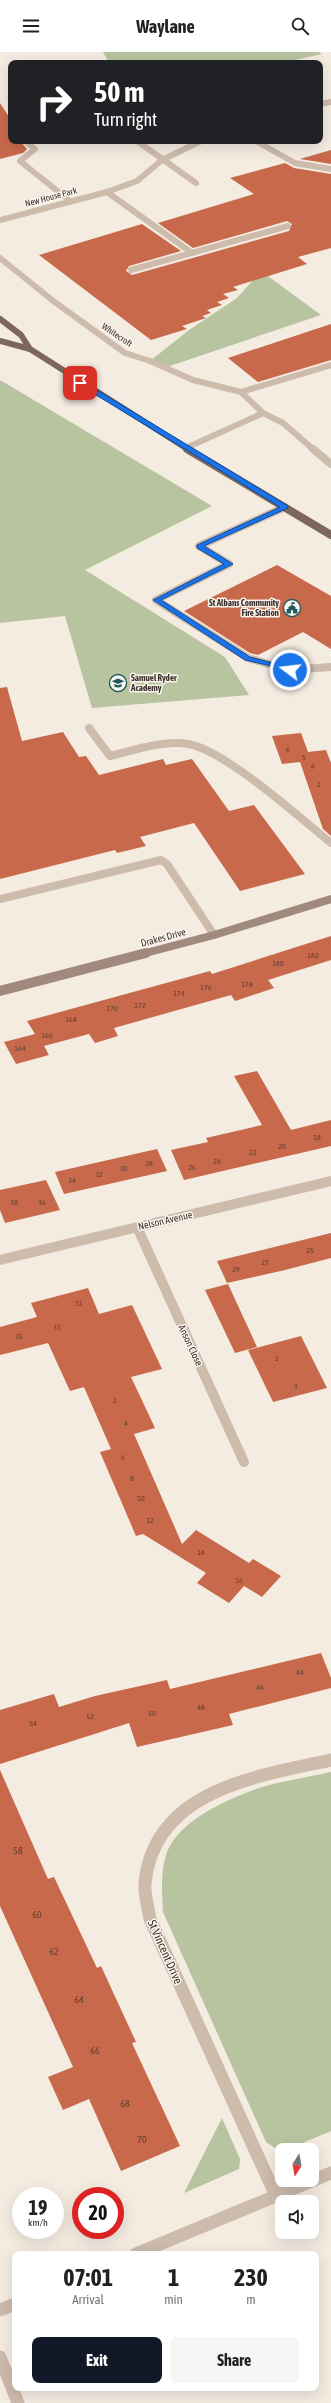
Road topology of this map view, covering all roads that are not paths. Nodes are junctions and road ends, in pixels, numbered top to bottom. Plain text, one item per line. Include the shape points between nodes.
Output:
1 (28, 144) edge
2 (141, 144) edge
3 (195, 144) edge
4 (261, 144) edge
5 (162, 160) junction
6 (331, 169) edge
7 (196, 183) dead end
8 (107, 192) junction
9 (70, 202) junction
10 (0, 220) edge
11 (288, 226) dead end
12 (192, 253) junction
13 (0, 258) edge
14 (131, 270) dead end
15 (0, 319) edge
16 (0, 341) edge
17 (30, 349) junction
18 (331, 365) edge
19 (241, 392) junction
20 (263, 413) junction
21 (186, 448) junction
22 (331, 464) edge
23 (285, 507) junction
24 (331, 535) edge
25 (331, 667) edge
26 (89, 728) dead end
27 (331, 843) edge
28 (0, 899) edge
29 (331, 899) edge
30 (214, 935) junction
31 (0, 991) edge
32 (331, 1181) edge
33 (137, 1227) junction
34 (0, 1260) edge
35 (244, 1462) dead end
36 (331, 1760) edge
37 (331, 2173) edge
38 (276, 2195) edge
39 (278, 2195) edge
40 (275, 2196) edge
41 (143, 2251) edge
42 (12, 2305) edge
43 (0, 2310) edge
44 (0, 2357) edge
45 (12, 2388) edge
46 (13, 2391) edge
47 (18, 2403) edge

1 - 9 street via 35,149 20,161
2 - 5 street
3 - 5 street, New House Park
4 - 6 street via 295,164
5 - 7 street
5 - 8 street, New House Park via 137,181
8 - 9 street, New House Park
8 - 12 street
9 - 10 street, New House Park
11 - 12 street
12 - 14 street
13 - 19 street, Whitecroft via 125,353 193,380
15 - 17 main road via 21,335
16 - 17 main road
17 - 21 main road
18 - 19 street
19 - 20 street, Whitecroft
20 - 21 street
20 - 22 street, Whitecroft via 282,422
21 - 23 main road
23 - 24 main road
23 - 25 street via 199,546 229,564 156,600 248,658 290,670
26 - 27 street via 110,756 161,745 189,744 213,753
28 - 30 street via 161,860 167,864
29 - 30 street, Drakes Drive
30 - 31 street, Drakes Drive
32 - 33 street, Nelson Avenue
33 - 34 street, Nelson Avenue
33 - 35 street, Anson Close
36 - 38 street, St Vincent Drive via 249,1778 207,1795 178,1813 160,1834 149,1858 145,1884 150,1919
37 - 39 street
40 - 41 street
42 - 43 street
44 - 45 street
46 - 47 street

